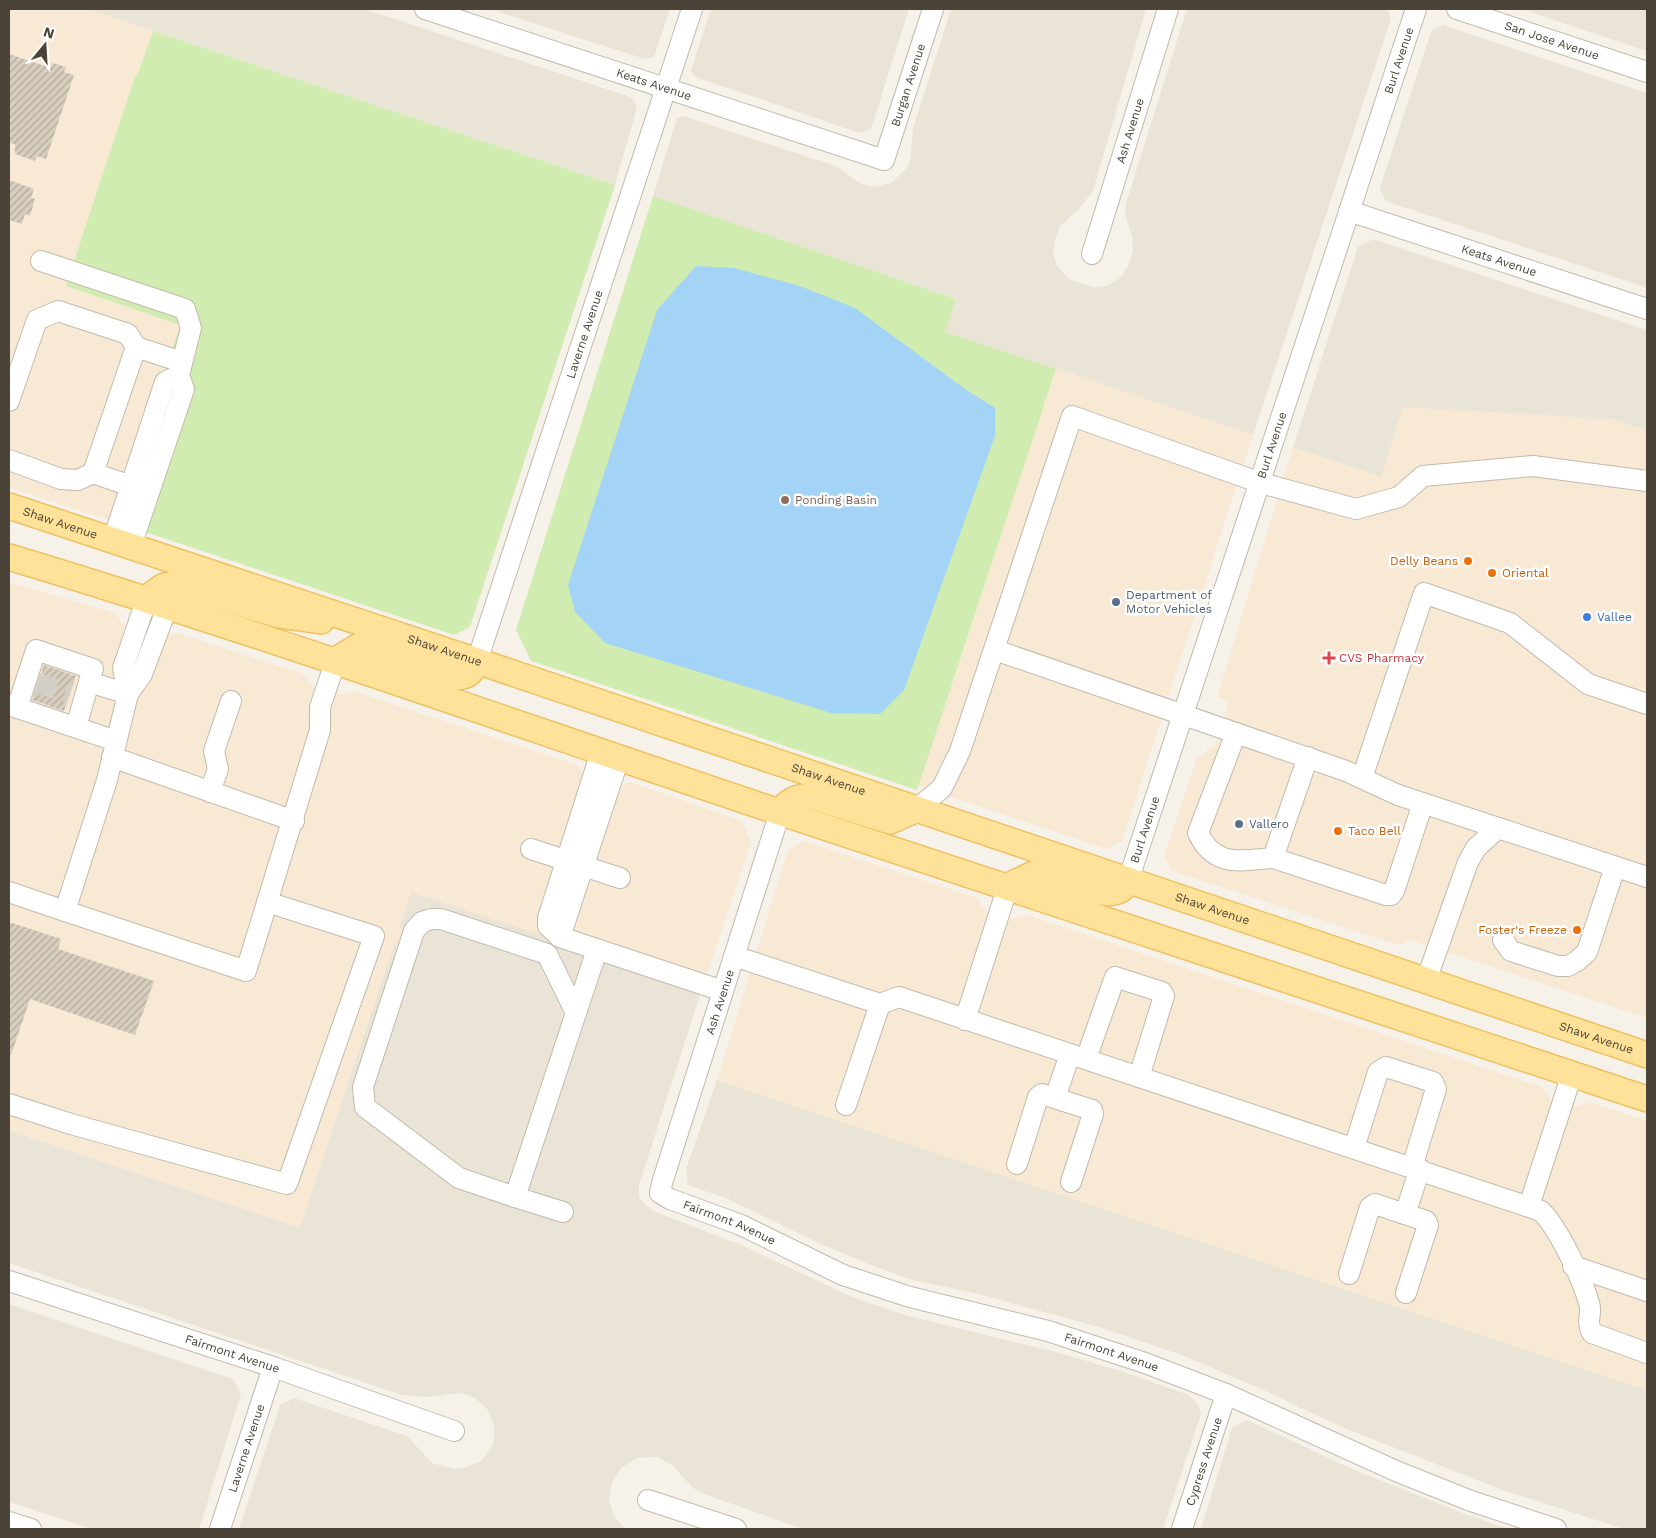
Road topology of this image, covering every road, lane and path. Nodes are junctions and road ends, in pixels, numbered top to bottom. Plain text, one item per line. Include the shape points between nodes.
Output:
1 (426, 9) edge
2 (692, 9) edge
3 (933, 9) edge
4 (1168, 9) edge
5 (1416, 9) edge
6 (1457, 9) edge
7 (451, 13) edge
8 (1647, 72) edge
9 (666, 88) junction
10 (884, 160) joint
11 (1349, 211) junction
12 (1092, 254) dead end
13 (40, 261) dead end
14 (1647, 309) edge
15 (136, 346) junction
16 (180, 368) junction
17 (9, 401) edge
18 (9, 460) edge
19 (93, 473) junction
20 (1647, 481) edge
21 (1261, 483) junction
22 (131, 486) junction
23 (9, 506) edge
24 (122, 543) junction
25 (9, 556) edge
26 (157, 602) junction
27 (378, 628) junction
28 (995, 650) junction
29 (336, 660) junction
30 (477, 661) junction
31 (82, 691) junction
32 (128, 694) junction
33 (231, 700) dead end
34 (1647, 704) edge
35 (13, 707) edge
36 (1184, 715) junction
37 (76, 727) junction
38 (1236, 733) junction
39 (114, 749) junction
40 (610, 755) junction
41 (1308, 757) junction
42 (1362, 778) junction
43 (210, 792) junction
44 (1423, 803) junction
45 (915, 810) junction
46 (780, 812) junction
47 (294, 821) junction
48 (1498, 828) junction
49 (531, 849) dead end
50 (1273, 858) junction
51 (575, 863) junction
52 (1615, 866) junction
53 (1647, 877) edge
54 (620, 878) dead end
55 (1128, 881) junction
56 (1008, 886) junction
57 (9, 892) edge
58 (267, 902) junction
59 (65, 911) junction
60 (1503, 940) dead end
61 (597, 950) junction
62 (734, 956) junction
63 (1426, 981) junction
64 (723, 991) junction
65 (880, 1004) junction
66 (576, 1013) junction
67 (964, 1020) junction
68 (1647, 1055) edge
69 (1078, 1057) junction
70 (1572, 1074) junction
71 (1139, 1077) junction
72 (1055, 1098) junction
73 (1647, 1099) edge
74 (9, 1104) edge
75 (846, 1105) dead end
76 (1354, 1148) junction
77 (1016, 1164) dead end
78 (1416, 1168) junction
79 (1072, 1182) dead end
80 (660, 1193) joint
81 (515, 1198) junction
82 (1529, 1206) junction
83 (563, 1212) dead end
84 (1405, 1214) junction
85 (1573, 1266) junction
86 (1349, 1274) dead end
87 (9, 1281) edge
88 (1647, 1291) edge
89 (1406, 1293) dead end
90 (1647, 1352) edge
91 (273, 1367) junction
92 (1226, 1394) junction
93 (454, 1430) dead end
94 (648, 1500) dead end
95 (9, 1522) edge
96 (31, 1529) edge
97 (220, 1529) edge
98 (736, 1529) edge
99 (1182, 1529) edge
100 (1556, 1529) edge

1 - 7 street, Keats Avenue
2 - 9 street, Laverne Avenue
3 - 10 street, Burgan Avenue
4 - 12 street, Ash Avenue
5 - 11 street, Burl Avenue
6 - 8 street, San Jose Avenue
7 - 9 street, Keats Avenue
9 - 10 street, Keats Avenue
9 - 30 street, Laverne Avenue
11 - 14 street, Keats Avenue
11 - 21 street, Burl Avenue
13 - 16 street via 184,309 191,328
15 - 16 street
15 - 17 street via 128,334 58,311 37,320
15 - 19 street
16 - 22 street via 165,382
16 - 24 street via 184,389
18 - 19 street via 61,478 78,480
19 - 22 street
20 - 21 street via 1533,466 1423,476 1399,497 1356,509
21 - 28 street via 1072,416
21 - 36 street, Burl Avenue
22 - 24 street
23 - 24 main road, Shaw Avenue
24 - 27 main road, Shaw Avenue
25 - 26 main road
26 - 27 main road via 164,586 176,584 278,615
26 - 29 main road
26 - 32 street via 123,668
27 - 30 main road, Shaw Avenue
28 - 36 street
28 - 45 street via 960,751 942,788
29 - 30 main road via 361,645 454,677 464,677
29 - 40 main road
29 - 47 street via 320,707 320,730
30 - 45 main road, Shaw Avenue
31 - 32 street
31 - 35 street via 93,669 36,650 32,681
31 - 37 street
32 - 39 street
33 - 43 street via 214,751 218,769
34 - 42 street via 1588,684 1510,623 1424,592
35 - 37 street
36 - 38 street
36 - 55 street, Burl Avenue
37 - 39 street
38 - 41 street
38 - 50 street via 1198,833 1215,855 1240,862
39 - 43 street
39 - 59 street
40 - 46 main road
40 - 51 street
41 - 42 street
41 - 50 street
42 - 44 street
43 - 47 street
44 - 48 street
44 - 50 street via 1391,895
45 - 46 main road via 890,821 802,796
45 - 55 main road, Shaw Avenue
46 - 56 main road
46 - 62 street, Ash Avenue
47 - 58 street
48 - 52 street
48 - 63 street via 1476,848 1468,862
49 - 51 street
51 - 54 street
51 - 61 street via 548,918 548,926 560,937
52 - 53 street
52 - 60 street via 1587,952 1577,962 1558,966 1511,951
55 - 56 main road via 1121,890 1098,892 1038,872
55 - 63 main road, Shaw Avenue
56 - 67 street
56 - 70 main road
57 - 59 street
58 - 59 street via 246,971
58 - 74 street via 374,936 287,1184
61 - 64 street
61 - 66 street
62 - 64 street, Ash Avenue
62 - 65 street
63 - 68 main road, Shaw Avenue
64 - 80 street, Ash Avenue
65 - 67 street via 899,997
65 - 75 street
66 - 81 street
66 - 81 street via 547,954 441,919 422,922 414,931 363,1087 365,1106 459,1178
67 - 69 street
69 - 71 street
69 - 71 street via 1115,977 1162,992 1164,996
69 - 72 street
70 - 73 main road
70 - 82 street
71 - 76 street
72 - 77 street via 1042,1094 1038,1097
72 - 79 street via 1092,1110 1093,1114
76 - 78 street
76 - 78 street via 1378,1072 1386,1067 1433,1082 1436,1089
78 - 82 street
78 - 84 street
80 - 92 street, Fairmont Avenue via 742,1225 843,1275 910,1297 1048,1331
81 - 83 street
82 - 85 street via 1541,1211 1556,1227
84 - 86 street via 1375,1204 1370,1207
84 - 89 street via 1426,1221 1428,1225
85 - 88 street
85 - 90 street via 1589,1303 1587,1322 1592,1333
87 - 91 street, Fairmont Avenue
91 - 93 street, Fairmont Avenue
91 - 97 street, Laverne Avenue
92 - 99 street, Cypress Avenue
92 - 100 street, Fairmont Avenue via 1396,1472
94 - 98 street
95 - 96 street

